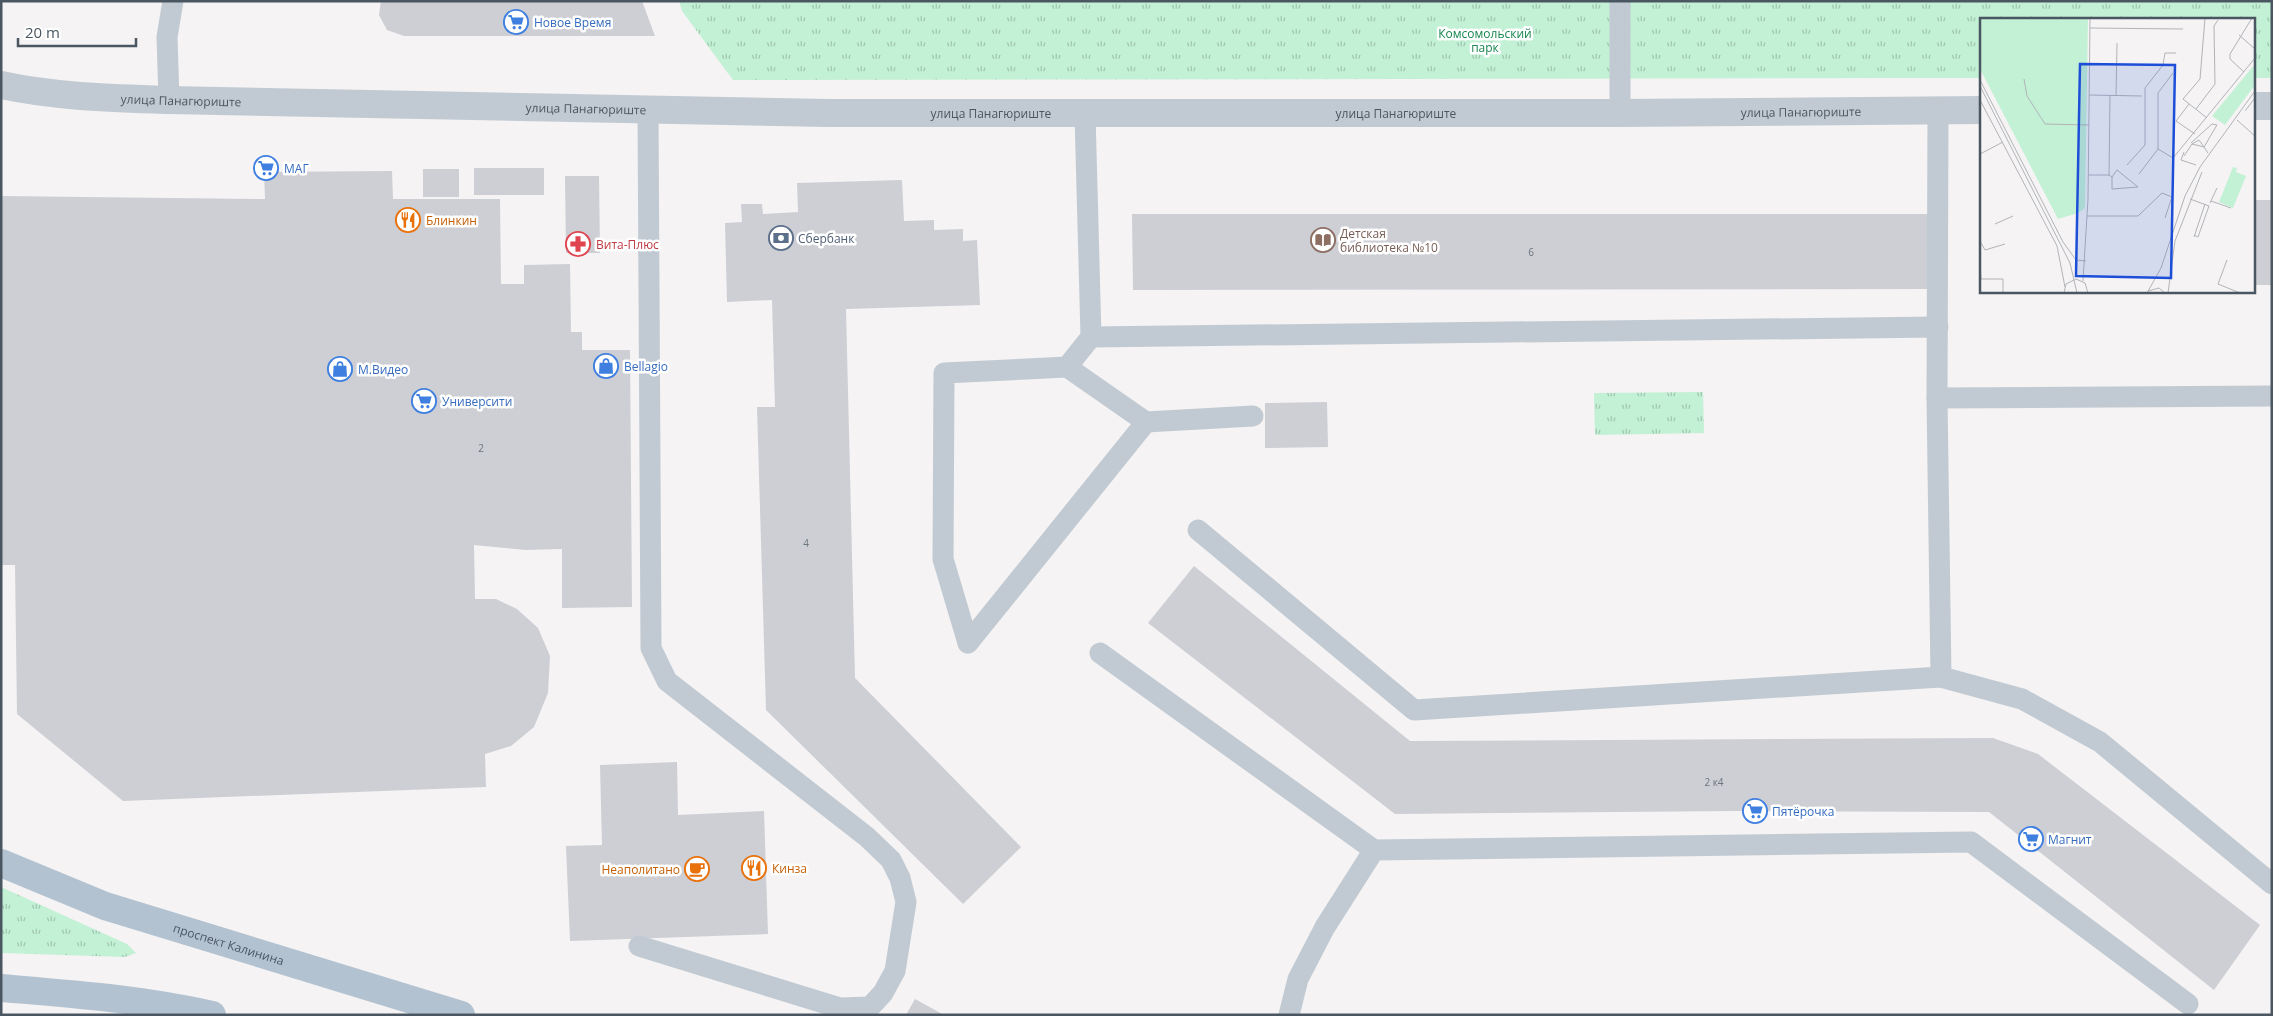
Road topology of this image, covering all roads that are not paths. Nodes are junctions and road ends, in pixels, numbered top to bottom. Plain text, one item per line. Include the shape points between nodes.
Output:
1 (174, 1) edge
2 (1620, 1) edge
3 (1, 85) edge
4 (169, 100) junction
5 (2256, 106) edge
6 (2272, 106) edge
7 (648, 109) junction
8 (1938, 110) junction
9 (1980, 110) edge
10 (1620, 113) junction
11 (1085, 114) junction
12 (1938, 327) junction
13 (1091, 337) junction
14 (1067, 367) junction
15 (2272, 396) edge
16 (1937, 398) junction
17 (1253, 416) dead end
18 (1146, 422) junction
19 (1198, 530) dead end
20 (1100, 653) dead end
21 (1941, 677) junction
22 (1374, 850) junction
23 (1, 863) edge
24 (2272, 884) edge
25 (640, 946) dead end
26 (1, 988) edge
27 (2188, 1004) dead end
28 (212, 1015) edge
29 (461, 1015) edge
30 (1289, 1015) edge

1 - 4 lane via 167,37
2 - 10 lane
3 - 4 street, улица Панагюриште via 101,98
4 - 7 street, улица Панагюриште
5 - 6 street
7 - 11 street, улица Панагюриште
7 - 25 lane via 651,648 667,681 867,837 891,860 906,902 894,971 883,993 870,1007 840,1008
8 - 9 street, улица Панагюриште
8 - 10 street, улица Панагюриште
8 - 12 lane
10 - 11 street, улица Панагюриште
11 - 13 lane
12 - 13 lane
12 - 16 lane
13 - 14 lane
14 - 18 lane
14 - 18 lane via 944,373 943,559 968,643
15 - 16 lane
16 - 21 lane
17 - 18 lane
19 - 21 lane via 1414,710
20 - 22 lane
21 - 24 lane via 2022,699 2100,742
22 - 27 lane via 1971,842
22 - 30 lane via 1325,927 1298,979
23 - 29 main road, проспект Калинина via 105,906
26 - 28 main road via 148,1003

